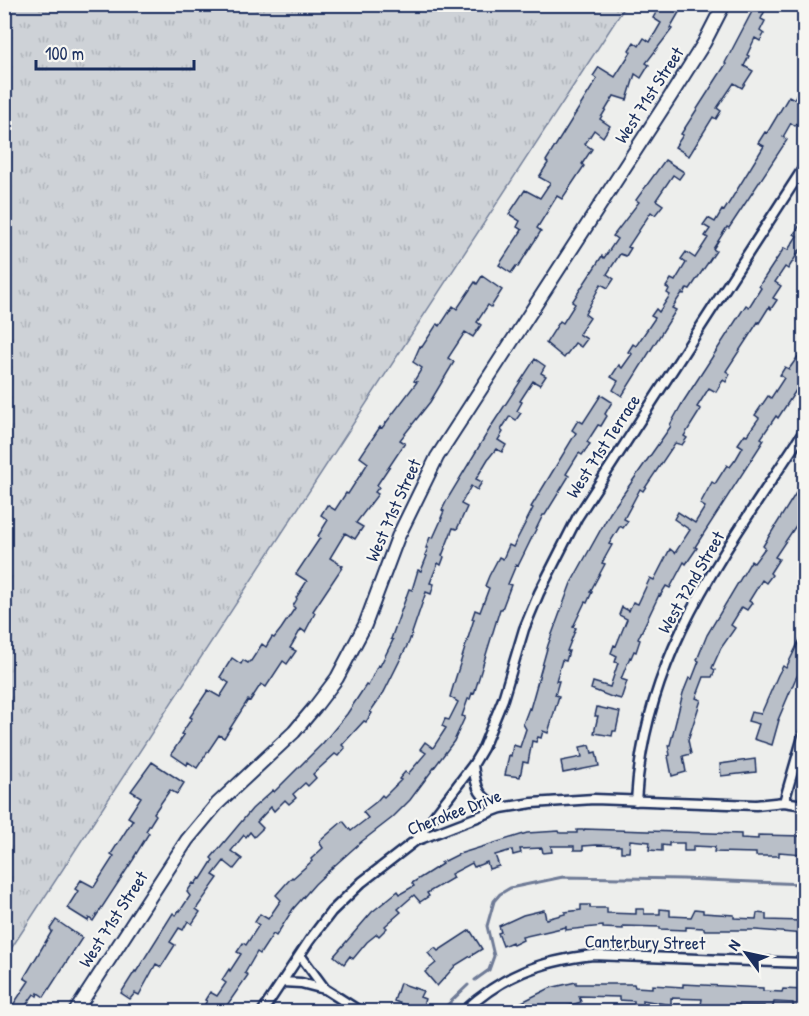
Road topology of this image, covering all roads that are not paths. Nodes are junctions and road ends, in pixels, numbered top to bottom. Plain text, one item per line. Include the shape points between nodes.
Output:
1 (724, 4) edge
2 (804, 167) edge
3 (804, 431) edge
4 (804, 733) edge
5 (473, 765) junction
6 (636, 801) junction
7 (784, 802) junction
8 (804, 805) edge
9 (501, 808) junction
10 (415, 841) junction
11 (300, 955) junction
12 (804, 963) edge
13 (282, 982) junction
14 (325, 989) junction
15 (75, 1011) edge
16 (262, 1011) edge
17 (361, 1011) edge
18 (463, 1011) edge

1 - 15 street, West 71st Street via 670,97 437,457 398,537 365,625 337,678 294,732 217,804 188,840
2 - 5 street, West 71st Terrace via 576,518 538,593 503,699
3 - 6 street, West 72nd Street via 706,583 673,645 648,717
4 - 7 street
5 - 9 street via 476,785 486,801
5 - 10 street, West 71st Terrace
6 - 7 street, Cherokee Drive via 756,805
6 - 9 street, Cherokee Drive via 574,799
7 - 8 street, Cherokee Drive
9 - 10 street, Cherokee Drive
10 - 11 street, Cherokee Drive via 331,912
11 - 13 street, Cherokee Drive
11 - 14 street
12 - 18 street, Canterbury Street via 592,956 562,959 516,974
13 - 14 street via 301,982
13 - 16 street, Cherokee Drive
14 - 17 street

